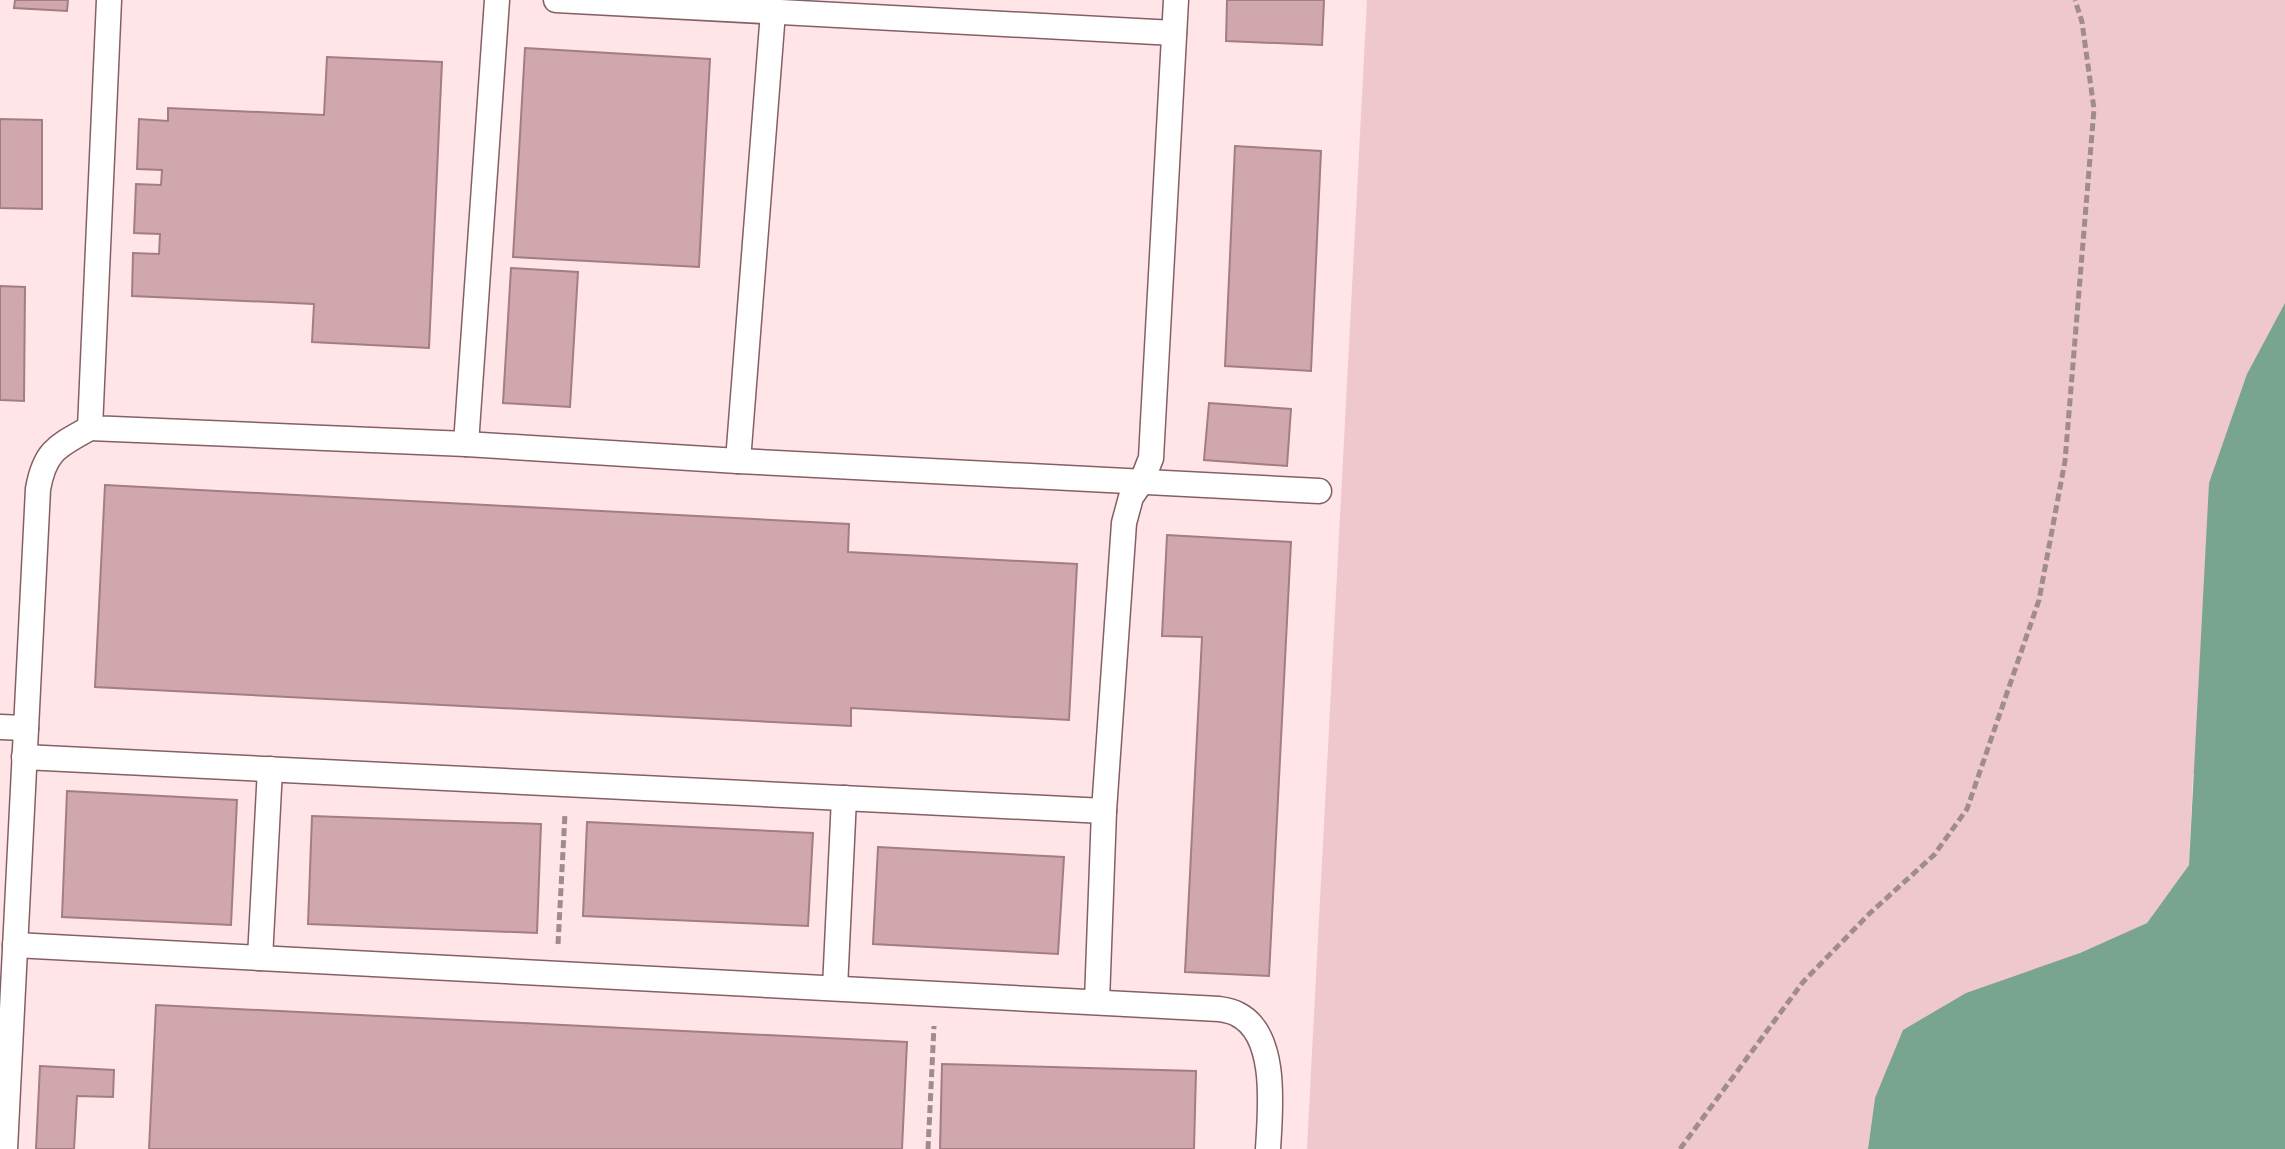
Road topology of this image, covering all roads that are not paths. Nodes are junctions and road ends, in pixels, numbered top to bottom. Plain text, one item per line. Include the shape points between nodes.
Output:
1 (109, 0) edge
2 (497, 0) edge
3 (556, 0) edge
4 (1176, 0) edge
5 (771, 6) edge
6 (1174, 33) junction
7 (90, 428) junction
8 (466, 444) junction
9 (738, 461) junction
10 (1142, 481) junction
11 (1319, 491) dead end
12 (0, 727) edge
13 (26, 728) junction
14 (24, 757) junction
15 (270, 769) junction
16 (844, 798) junction
17 (1104, 811) junction
18 (15, 945) junction
19 (260, 958) junction
20 (835, 988) junction
21 (1097, 1001) junction
22 (5, 1149) edge
23 (1268, 1149) edge

1 - 7 lane
2 - 8 lane
3 - 5 lane
4 - 6 lane
5 - 6 lane
5 - 9 lane
6 - 10 lane via 1151,458
7 - 8 lane
7 - 13 lane via 59,445 42,466
8 - 9 lane
9 - 10 lane
10 - 11 lane
10 - 17 lane via 1124,523
12 - 13 lane
13 - 14 lane
14 - 15 lane
14 - 18 lane
15 - 16 lane
15 - 19 lane
16 - 17 lane
16 - 20 lane
17 - 21 lane
18 - 19 lane
18 - 22 lane
19 - 20 lane
20 - 21 lane
21 - 23 lane via 1239,1014 1263,1047 1271,1089

